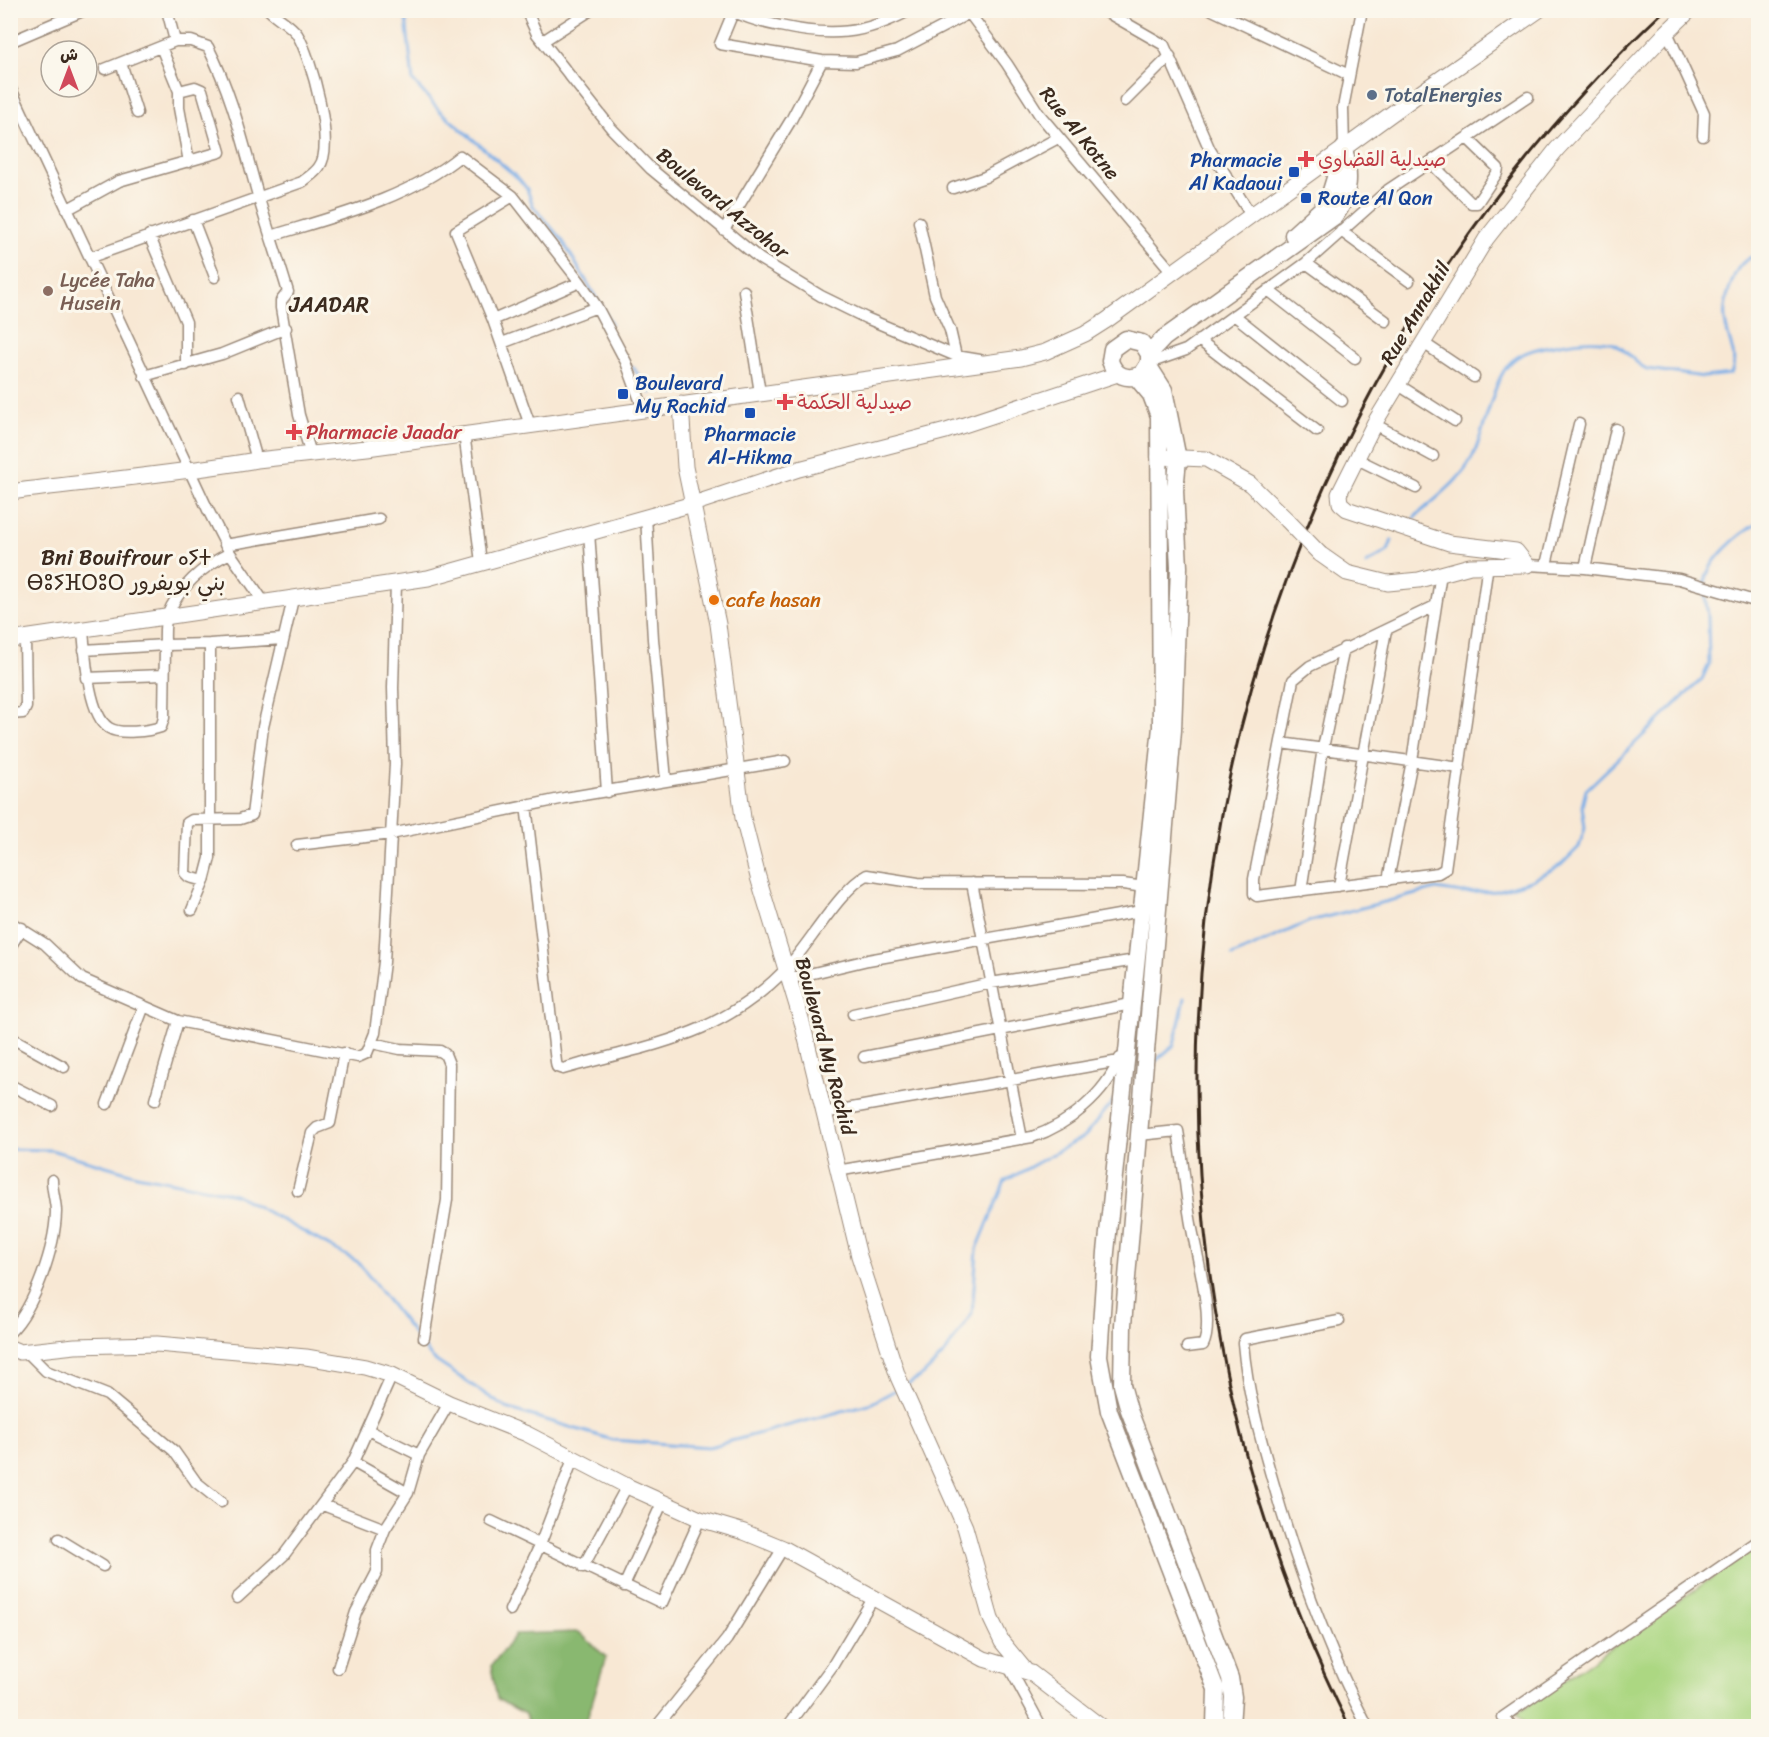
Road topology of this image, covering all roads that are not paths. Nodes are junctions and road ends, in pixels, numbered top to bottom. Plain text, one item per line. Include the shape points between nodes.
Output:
1 (167, 10) edge
2 (269, 10) edge
3 (526, 10) edge
4 (591, 10) edge
5 (910, 10) edge
6 (1102, 10) edge
7 (1212, 10) edge
8 (1362, 10) edge
9 (1539, 10) edge
10 (1690, 10) edge
11 (84, 11) edge
12 (733, 11) edge
13 (970, 12) edge
14 (1667, 32) junction
15 (175, 41) junction
16 (543, 41) junction
17 (10, 42) edge
18 (161, 47) junction
19 (1170, 56) junction
20 (822, 61) junction
21 (121, 63) junction
22 (105, 69) dead end
23 (1349, 75) junction
24 (12, 92) edge
25 (179, 92) junction
26 (1528, 97) dead end
27 (1125, 101) dead end
28 (137, 113) dead end
29 (1703, 136) dead end
30 (1058, 138) junction
31 (1467, 138) junction
32 (1344, 148) junction
33 (189, 162) junction
34 (1431, 163) junction
35 (953, 188) dead end
36 (513, 196) junction
37 (259, 199) junction
38 (68, 209) junction
39 (1251, 215) junction
40 (193, 220) junction
41 (919, 222) dead end
42 (724, 230) junction
43 (1341, 231) junction
44 (149, 235) junction
45 (271, 236) junction
46 (91, 257) junction
47 (1306, 263) junction
48 (1173, 273) junction
49 (215, 277) dead end
50 (1409, 281) dead end
51 (580, 282) junction
52 (1268, 290) junction
53 (744, 291) dead end
54 (597, 307) junction
55 (1234, 315) junction
56 (494, 320) junction
57 (1386, 321) dead end
58 (286, 328) junction
59 (1138, 340) junction
60 (1199, 340) junction
61 (1422, 342) junction
62 (502, 343) junction
63 (956, 356) junction
64 (1355, 358) dead end
65 (988, 362) junction
66 (186, 365) junction
67 (1146, 365) junction
68 (1114, 367) junction
69 (144, 376) junction
70 (1474, 377) dead end
71 (1397, 384) junction
72 (760, 393) junction
73 (238, 396) dead end
74 (1342, 401) dead end
75 (681, 404) junction
76 (643, 408) junction
77 (1455, 421) dead end
78 (1374, 424) junction
79 (1579, 424) dead end
80 (530, 425) junction
81 (1616, 429) dead end
82 (1317, 430) dead end
83 (464, 433) junction
84 (311, 454) junction
85 (1433, 456) dead end
86 (1159, 458) junction
87 (1355, 458) junction
88 (1178, 459) junction
89 (256, 460) junction
90 (189, 472) junction
91 (1416, 488) dead end
92 (10, 492) edge
93 (693, 504) junction
94 (646, 516) junction
95 (379, 519) dead end
96 (589, 532) junction
97 (227, 549) junction
98 (481, 562) junction
99 (1488, 564) junction
100 (1527, 565) junction
101 (1546, 565) junction
102 (1585, 568) junction
103 (1441, 573) junction
104 (396, 583) junction
105 (293, 599) junction
106 (264, 602) junction
107 (1758, 602) edge
108 (1435, 606) junction
109 (166, 618) junction
110 (83, 630) junction
111 (1386, 630) junction
112 (17, 639) edge
113 (282, 639) junction
114 (210, 644) junction
115 (165, 645) junction
116 (1344, 648) junction
117 (84, 651) junction
118 (163, 675) junction
119 (87, 678) junction
120 (10, 714) edge
121 (1281, 743) junction
122 (1323, 748) junction
123 (1365, 754) junction
124 (785, 761) dead end
125 (1412, 761) junction
126 (735, 767) junction
127 (1460, 768) junction
128 (666, 780) junction
129 (607, 792) junction
130 (526, 805) junction
131 (210, 820) junction
132 (391, 834) junction
133 (297, 845) dead end
134 (1388, 880) junction
135 (204, 881) junction
136 (972, 883) junction
137 (1339, 886) junction
138 (1144, 887) junction
139 (1301, 891) junction
140 (192, 910) dead end
141 (1141, 911) junction
142 (10, 922) edge
143 (22, 928) junction
144 (982, 941) junction
145 (10, 947) edge
146 (1136, 960) junction
147 (787, 975) junction
148 (991, 983) junction
149 (1131, 1004) junction
150 (144, 1006) junction
151 (853, 1014) dead end
152 (178, 1020) junction
153 (1003, 1030) junction
154 (10, 1038) edge
155 (372, 1043) junction
156 (344, 1053) junction
157 (864, 1057) dead end
158 (1123, 1059) junction
159 (64, 1067) dead end
160 (1010, 1079) junction
161 (10, 1085) edge
162 (155, 1100) dead end
163 (107, 1104) dead end
164 (52, 1106) dead end
165 (823, 1113) junction
166 (1139, 1135) junction
167 (1022, 1139) junction
168 (837, 1171) junction
169 (52, 1180) dead end
170 (298, 1191) dead end
171 (1339, 1321) dead end
172 (10, 1332) edge
173 (424, 1338) dead end
174 (1187, 1347) dead end
175 (19, 1350) edge
176 (392, 1375) junction
177 (449, 1403) junction
178 (369, 1431) junction
179 (419, 1455) junction
180 (573, 1459) junction
181 (353, 1462) junction
182 (627, 1486) junction
183 (408, 1493) junction
184 (663, 1501) junction
185 (221, 1502) dead end
186 (323, 1505) junction
187 (700, 1519) junction
188 (491, 1521) dead end
189 (385, 1529) junction
190 (59, 1539) dead end
191 (1758, 1541) edge
192 (540, 1545) junction
193 (783, 1548) junction
194 (103, 1566) dead end
195 (583, 1567) junction
196 (624, 1586) junction
197 (874, 1597) junction
198 (237, 1598) dead end
199 (510, 1610) dead end
200 (1009, 1667) junction
201 (338, 1668) dead end
202 (1026, 1671) junction
203 (657, 1726) edge
204 (788, 1726) edge
205 (1041, 1726) edge
206 (1100, 1726) edge
207 (1215, 1726) edge
208 (1231, 1726) edge
209 (1367, 1726) edge
210 (1511, 1726) edge

1 - 15 street
2 - 37 street via 298,37 322,110 326,148 320,167 302,182
3 - 16 street, Boulevard Azzohor
4 - 16 street
5 - 12 street via 864,30 830,33 765,23
6 - 19 street via 1164,45
7 - 23 street
8 - 23 street
9 - 32 street
10 - 14 street, Rue Annakhil
11 - 17 street
12 - 20 street via 720,44
13 - 20 street via 879,58 846,63
13 - 30 street, Rue Al Kotne
14 - 29 street via 1704,113
14 - 61 street, Rue Annakhil via 1557,149 1502,217
15 - 18 street
15 - 37 street via 208,47 230,97
16 - 42 street, Boulevard Azzohor via 617,135
18 - 21 street
18 - 25 street
19 - 27 street
19 - 39 street via 1210,150
20 - 42 street
21 - 22 street
21 - 28 street
23 - 32 street via 1343,108
24 - 38 street
25 - 33 street
25 - 33 street via 195,87 202,90 220,152
26 - 31 street
30 - 35 street via 985,177
30 - 48 street, Rue Al Kotne
31 - 34 street
31 - 34 street via 1498,168 1478,203 1471,203
32 - 39 street
32 - 59 main road via 1327,204 1302,229 1159,331
32 - 67 main road via 1348,191 1335,216 1164,338
33 - 38 street via 141,172
34 - 43 street via 1388,190
36 - 45 street via 460,156 438,172 383,199
36 - 51 street
36 - 56 street via 456,231
37 - 40 street
37 - 45 street
38 - 46 street
39 - 48 street
40 - 44 street
40 - 49 street
41 - 63 street via 935,296
42 - 63 street, Boulevard Azzohor via 780,273 821,296
43 - 47 street
43 - 50 street
44 - 46 street
44 - 66 street via 183,312
45 - 58 street via 288,292 281,304
46 - 69 street
47 - 52 street
47 - 57 street
48 - 65 street via 1085,334 1045,352
51 - 54 street
51 - 56 street
52 - 55 street
52 - 64 street
53 - 72 street
54 - 62 street
54 - 76 street via 626,362
55 - 60 street
55 - 74 street
56 - 62 street
58 - 66 street
58 - 84 street via 300,415
59 - 67 main road via 1145,346
59 - 68 main road via 1120,341 1113,349
60 - 67 street via 1186,350
60 - 82 street
61 - 70 street
61 - 71 street, Rue Annakhil
62 - 80 street
63 - 65 street, Boulevard Azzohor
65 - 72 street
66 - 69 street
67 - 68 main road via 1127,378
67 - 86 main road via 1159,416
67 - 88 main road via 1164,390
68 - 93 street via 1064,391 946,430 799,469
69 - 90 street
71 - 77 street
71 - 78 street, Rue Annakhil
72 - 75 street
73 - 89 street
75 - 76 street
75 - 93 street, Boulevard My Rachid via 685,467
76 - 80 street
78 - 85 street
78 - 87 street, Rue Annakhil
79 - 101 street
80 - 83 street
81 - 102 street
83 - 84 street
83 - 98 street
84 - 89 street
86 - 88 street
86 - 138 main road via 1161,727
87 - 91 street
87 - 100 street, Rue Annakhil via 1339,494 1343,507 1449,543 1516,551
88 - 103 street, bridge via 1206,459 1250,484 1320,554 1347,573 1375,581 1413,582
88 - 166 main road via 1173,730
89 - 90 street
90 - 92 street
90 - 97 street
93 - 94 street
93 - 126 street, Boulevard My Rachid via 718,624
94 - 96 street
94 - 128 street
95 - 97 street
96 - 98 street
96 - 129 street
97 - 106 street
97 - 109 street via 196,575
98 - 104 street
99 - 100 street
99 - 103 street
99 - 127 street
100 - 101 street
101 - 102 street
102 - 107 street via 1692,582
103 - 108 street
104 - 105 street
104 - 132 street
105 - 106 street
105 - 113 street
106 - 109 street
108 - 111 street
108 - 125 street
109 - 110 street
109 - 115 street
110 - 112 street
110 - 117 street
111 - 116 street
111 - 123 street
112 - 120 street via 26,707 22,713
113 - 114 street
113 - 131 street via 263,727 253,814 247,818
114 - 115 street
114 - 131 street
115 - 117 street
115 - 118 street
116 - 121 street via 1293,680
116 - 122 street
117 - 119 street
118 - 119 street
118 - 119 street via 161,727 127,731 114,731 106,726
121 - 122 street
121 - 139 street via 1252,891 1257,896
122 - 123 street
122 - 139 street
123 - 125 street
123 - 137 street
124 - 126 street
125 - 127 street
125 - 134 street
126 - 128 street
126 - 147 street, Boulevard My Rachid via 746,834
127 - 134 street via 1445,869
128 - 129 street
129 - 130 street
130 - 132 street
130 - 147 street via 559,1068 615,1057 698,1032
131 - 135 street via 210,858
131 - 135 street via 192,820 187,824 185,873 189,878
132 - 133 street
132 - 155 street via 384,962
134 - 137 street
135 - 140 street
136 - 138 street
136 - 144 street
136 - 147 street via 918,884 864,876
137 - 139 street
138 - 141 main road
141 - 144 street
141 - 146 main road
142 - 143 street
143 - 145 street
143 - 150 street via 74,973
144 - 147 street
144 - 148 street
146 - 148 street
146 - 149 main road
147 - 165 street, Boulevard My Rachid
148 - 151 street
148 - 153 street
149 - 153 street
149 - 158 main road
150 - 152 street
150 - 163 street
152 - 156 street
152 - 162 street
153 - 157 street
153 - 160 street
154 - 159 street
155 - 156 street via 364,1056
155 - 173 street via 440,1051 449,1064 447,1200
156 - 170 street via 330,1123 312,1133
158 - 160 street
158 - 167 street via 1108,1081 1075,1114 1046,1132
158 - 207 main road via 1099,1356 1109,1411 1216,1689
160 - 165 street
160 - 167 street
161 - 164 street
165 - 168 street, Boulevard My Rachid
166 - 174 street via 1178,1131 1207,1333 1203,1345
166 - 208 main road via 1123,1325 1122,1385 1230,1678
167 - 168 street
168 - 202 street, Boulevard My Rachid via 898,1377 965,1527 996,1630
169 - 172 street via 56,1218 41,1277 29,1308
171 - 209 street via 1245,1339 1243,1343 1262,1445 1293,1553 1330,1648
175 - 176 street via 157,1344 306,1357
175 - 185 street via 46,1371 107,1395 174,1450 196,1482
176 - 177 street
176 - 178 street
177 - 179 street
177 - 180 street via 527,1434
178 - 179 street
178 - 181 street
179 - 183 street
180 - 182 street
180 - 192 street
181 - 183 street
181 - 186 street
182 - 184 street
182 - 195 street
183 - 189 street
184 - 187 street
184 - 196 street
186 - 189 street
186 - 198 street via 284,1555
187 - 193 street
187 - 196 street via 663,1603
188 - 192 street
189 - 201 street via 377,1550 376,1572 356,1612
190 - 194 street
191 - 210 street via 1503,1717
192 - 195 street
192 - 199 street
193 - 197 street
193 - 203 street via 727,1639
195 - 196 street
197 - 200 street via 984,1659
197 - 204 street via 833,1665
200 - 202 street
200 - 205 street
202 - 206 street

